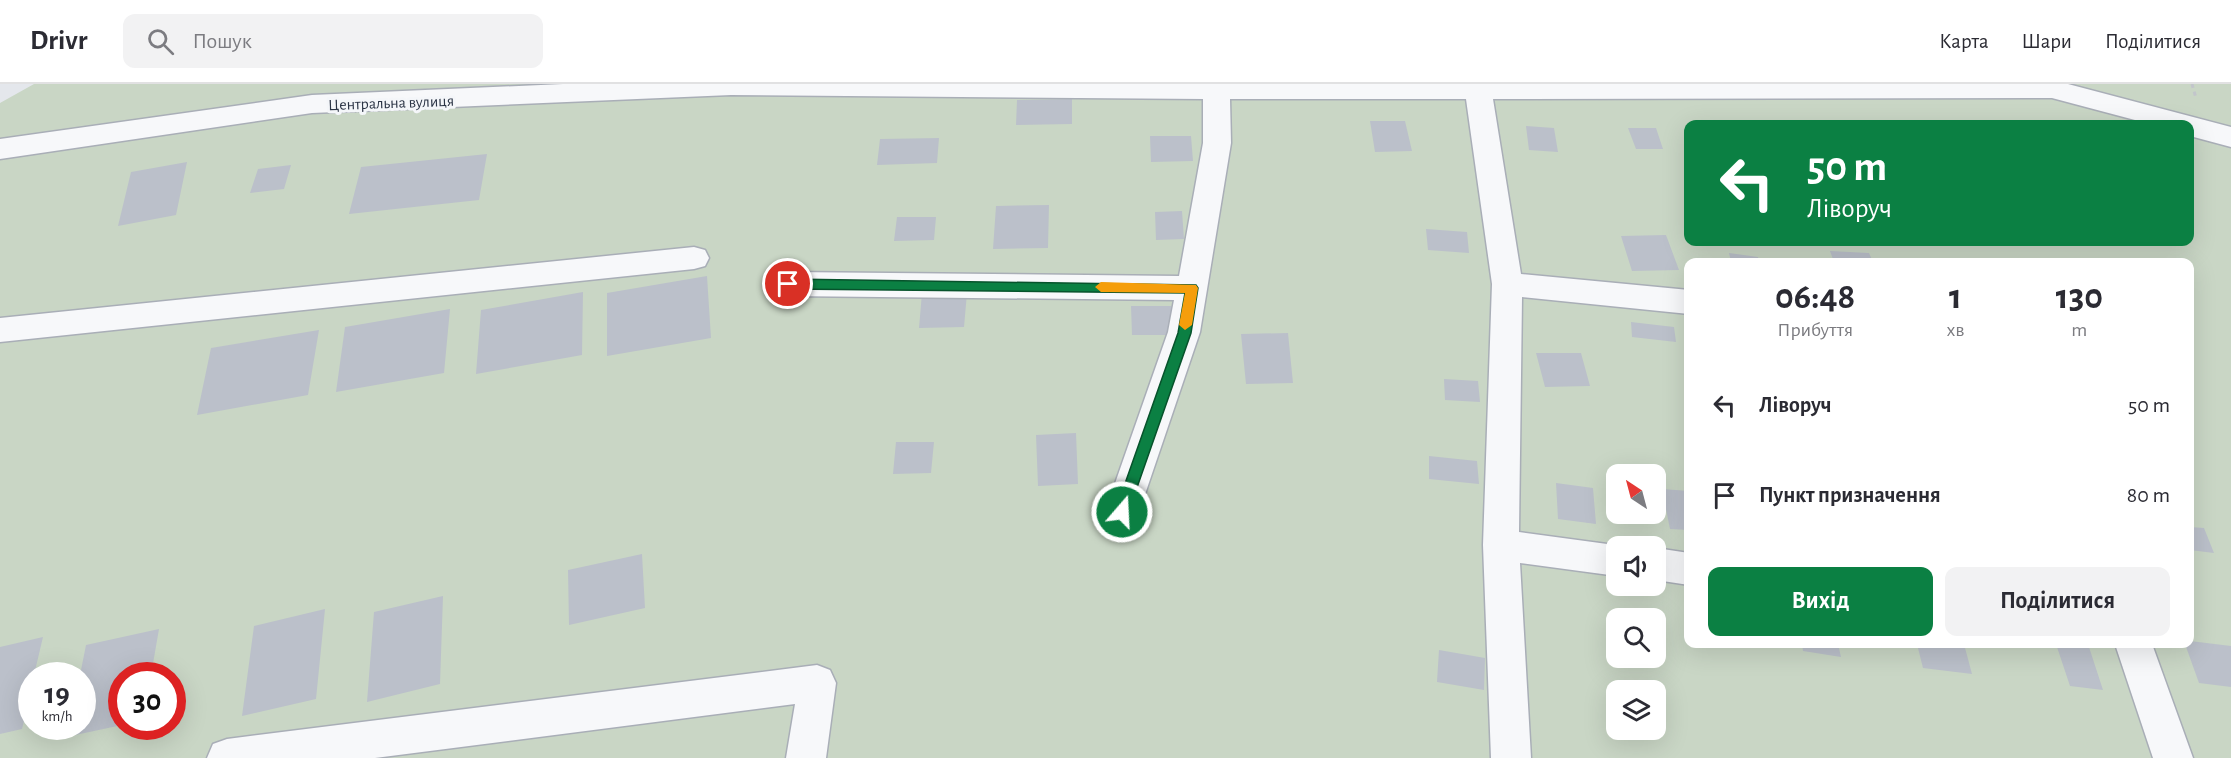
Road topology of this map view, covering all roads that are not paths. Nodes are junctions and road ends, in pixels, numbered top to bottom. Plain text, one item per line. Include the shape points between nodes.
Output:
1 (1216, 90) junction
2 (1478, 90) junction
3 (2168, 120) edge
4 (2194, 127) edge
5 (2231, 137) edge
6 (0, 149) edge
7 (694, 258) dead end
8 (788, 284) dead end
9 (1507, 284) junction
10 (1192, 288) junction
11 (1684, 302) edge
12 (0, 330) edge
13 (1122, 512) dead end
14 (1501, 545) junction
15 (1606, 559) edge
16 (1666, 566) edge
17 (1684, 568) edge
18 (2134, 648) edge
19 (227, 758) edge
20 (806, 758) edge
21 (1511, 758) edge
22 (2173, 758) edge

1 - 2 street, Центральна вулиця
1 - 6 street, Центральна вулиця via 731,86 312,104
1 - 10 street via 1216,143
2 - 3 street, Центральна вулиця via 2052,90
2 - 9 street
4 - 5 street
7 - 12 street
8 - 10 street
9 - 11 street
9 - 14 street
10 - 13 street via 1184,333
14 - 15 street
14 - 21 street
16 - 17 street
18 - 22 street
19 - 20 street via 817,683

